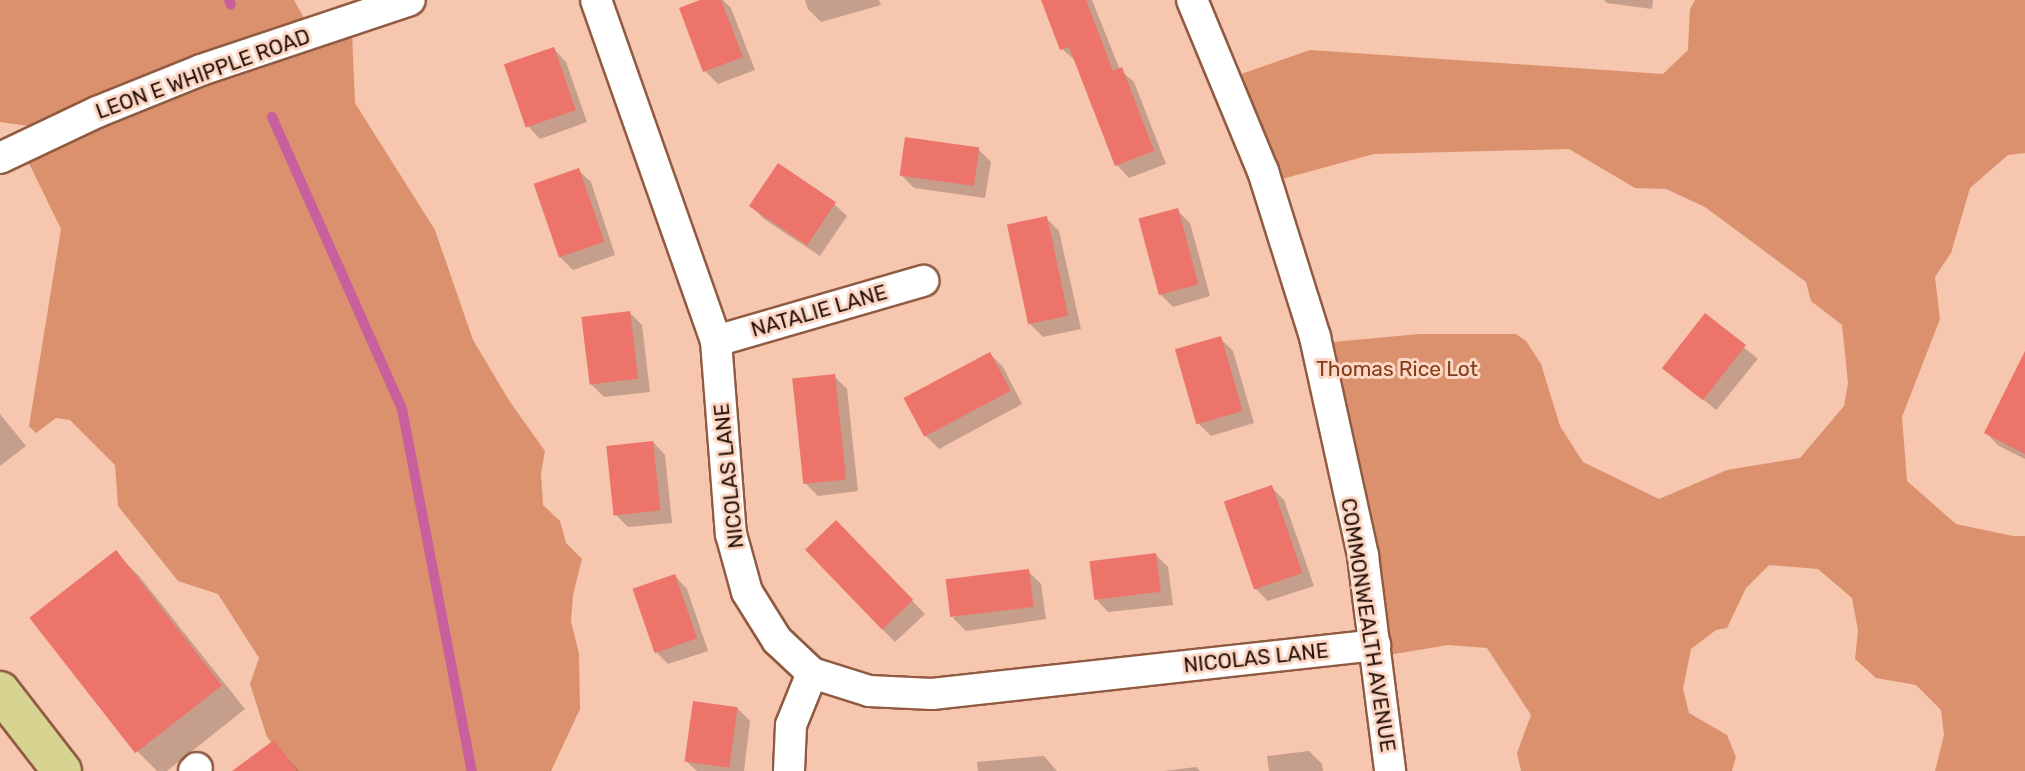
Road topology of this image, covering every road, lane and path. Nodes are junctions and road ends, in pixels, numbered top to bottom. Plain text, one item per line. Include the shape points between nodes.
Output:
1 (410, 0) edge
2 (596, 0) edge
3 (1192, 0) edge
4 (0, 158) edge
5 (923, 281) dead end
6 (716, 341) junction
7 (1375, 645) junction
8 (812, 673) junction
9 (0, 691) edge
10 (62, 771) edge
11 (789, 771) edge
12 (1391, 771) edge

1 - 4 street, LEON E WHIPPLE ROAD via 201,70
2 - 6 street, NICOLAS LANE
3 - 7 street, COMMONWEALTH AVENUE via 1263,171 1315,337 1363,556
5 - 6 street, NATALIE LANE
6 - 8 street, NICOLAS LANE via 731,534 747,592 777,640
7 - 8 street, NICOLAS LANE via 932,694 869,691
7 - 12 street, COMMONWEALTH AVENUE
8 - 11 street via 791,725
9 - 10 main road

